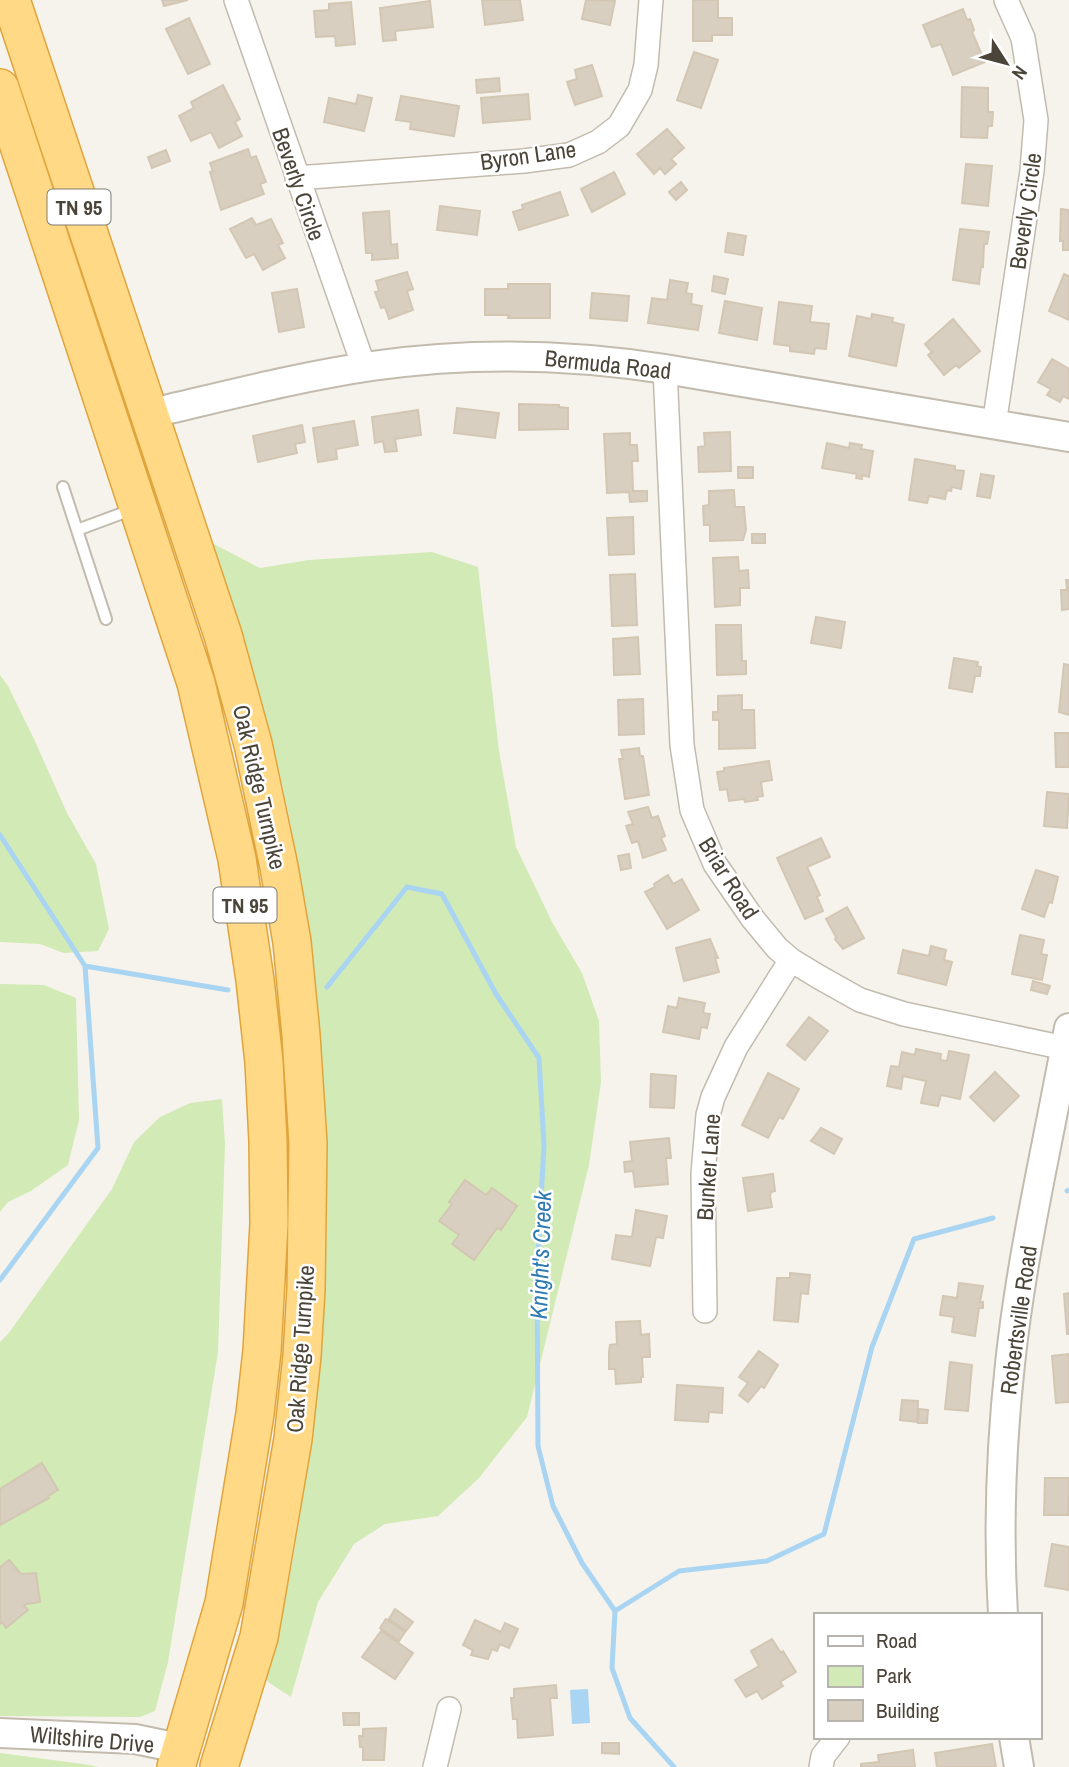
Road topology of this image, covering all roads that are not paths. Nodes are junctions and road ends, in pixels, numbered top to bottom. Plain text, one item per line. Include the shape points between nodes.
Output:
1 (11, 0) edge
2 (236, 0) edge
3 (651, 0) edge
4 (1006, 0) edge
5 (0, 88) edge
6 (297, 177) junction
7 (364, 367) junction
8 (666, 369) junction
9 (148, 414) junction
10 (110, 422) junction
11 (994, 425) junction
12 (1069, 437) edge
13 (63, 486) dead end
14 (137, 508) junction
15 (77, 530) junction
16 (106, 619) dead end
17 (257, 855) junction
18 (791, 960) junction
19 (1067, 1038) edge
20 (705, 1311) dead end
21 (262, 1351) junction
22 (302, 1356) junction
23 (1003, 1613) edge
24 (449, 1709) dead end
25 (0, 1732) edge
26 (836, 1739) edge
27 (1014, 1739) edge
28 (180, 1758) edge
29 (220, 1764) edge
30 (435, 1767) edge
31 (821, 1767) edge
32 (1019, 1767) edge

1 - 9 highway, Oak Ridge Turnpike / TN 95
2 - 6 street, Beverly Circle
3 - 6 street, Byron Lane via 640,90 620,126 598,142 569,155 524,161
4 - 11 street, Beverly Circle via 1023,38 1036,120
5 - 10 highway, Oak Ridge Turnpike / TN 95
6 - 7 street, Beverly Circle
7 - 8 street, Bermuda Road via 538,357
7 - 9 street, Bermuda Road
8 - 11 street, Bermuda Road
8 - 18 street, Briar Road via 682,745 692,810 715,864 753,919
9 - 10 highway
9 - 17 highway, Oak Ridge Turnpike / TN 95 via 223,635 253,744
10 - 14 highway, Oak Ridge Turnpike / TN 95
11 - 12 street, Bermuda Road
13 - 15 lane
14 - 15 lane
14 - 17 highway, Oak Ridge Turnpike / TN 95
15 - 16 lane
17 - 21 highway, Oak Ridge Turnpike / TN 95 via 255,980 265,1089 269,1224
17 - 22 highway, Oak Ridge Turnpike / TN 95 via 292,942 301,1035 308,1143
18 - 19 street, Briar Road via 860,1000 904,1014
18 - 20 street, Bunker Lane via 736,1046 708,1115 703,1174
19 - 23 street, Robertsville Road via 1010,1365 1001,1522
21 - 22 highway
21 - 28 highway, Oak Ridge Turnpike / TN 95 via 224,1603
22 - 29 highway, Oak Ridge Turnpike / TN 95 via 291,1452 259,1637
24 - 30 street
25 - 28 street, Wiltshire Drive via 135,1739
26 - 31 street via 823,1756
27 - 32 street
28 - 29 highway

